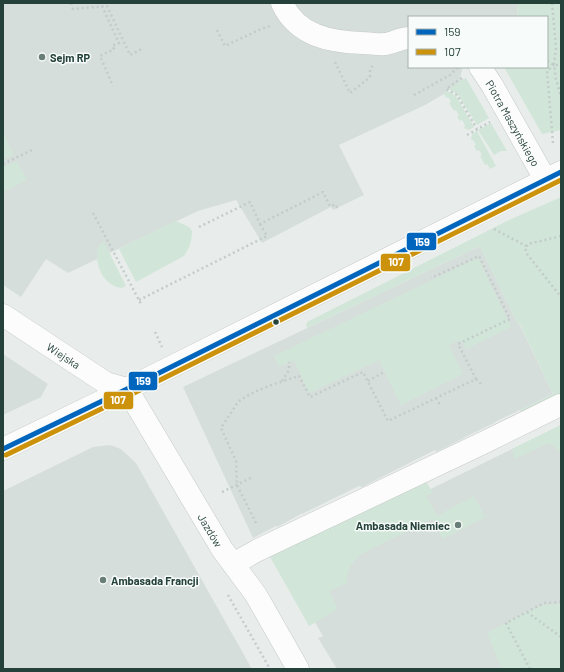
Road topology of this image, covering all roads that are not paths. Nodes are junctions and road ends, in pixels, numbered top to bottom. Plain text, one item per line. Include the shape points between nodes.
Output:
1 (282, 3) edge
2 (408, 38) edge
3 (385, 44) junction
4 (408, 51) edge
5 (472, 72) edge
6 (553, 175) edge
7 (3, 315) edge
8 (127, 389) junction
9 (560, 405) edge
10 (3, 449) edge
11 (233, 564) junction
12 (298, 669) edge

1 - 3 street via 295,22 310,33 344,43
2 - 3 street
3 - 4 street
5 - 6 street, Piotra Maszyńskiego via 492,84
6 - 8 street
7 - 8 street, Wiejska via 106,383
8 - 10 street
8 - 11 street, Jazdów
9 - 11 street
11 - 12 street, Jazdów via 256,596

